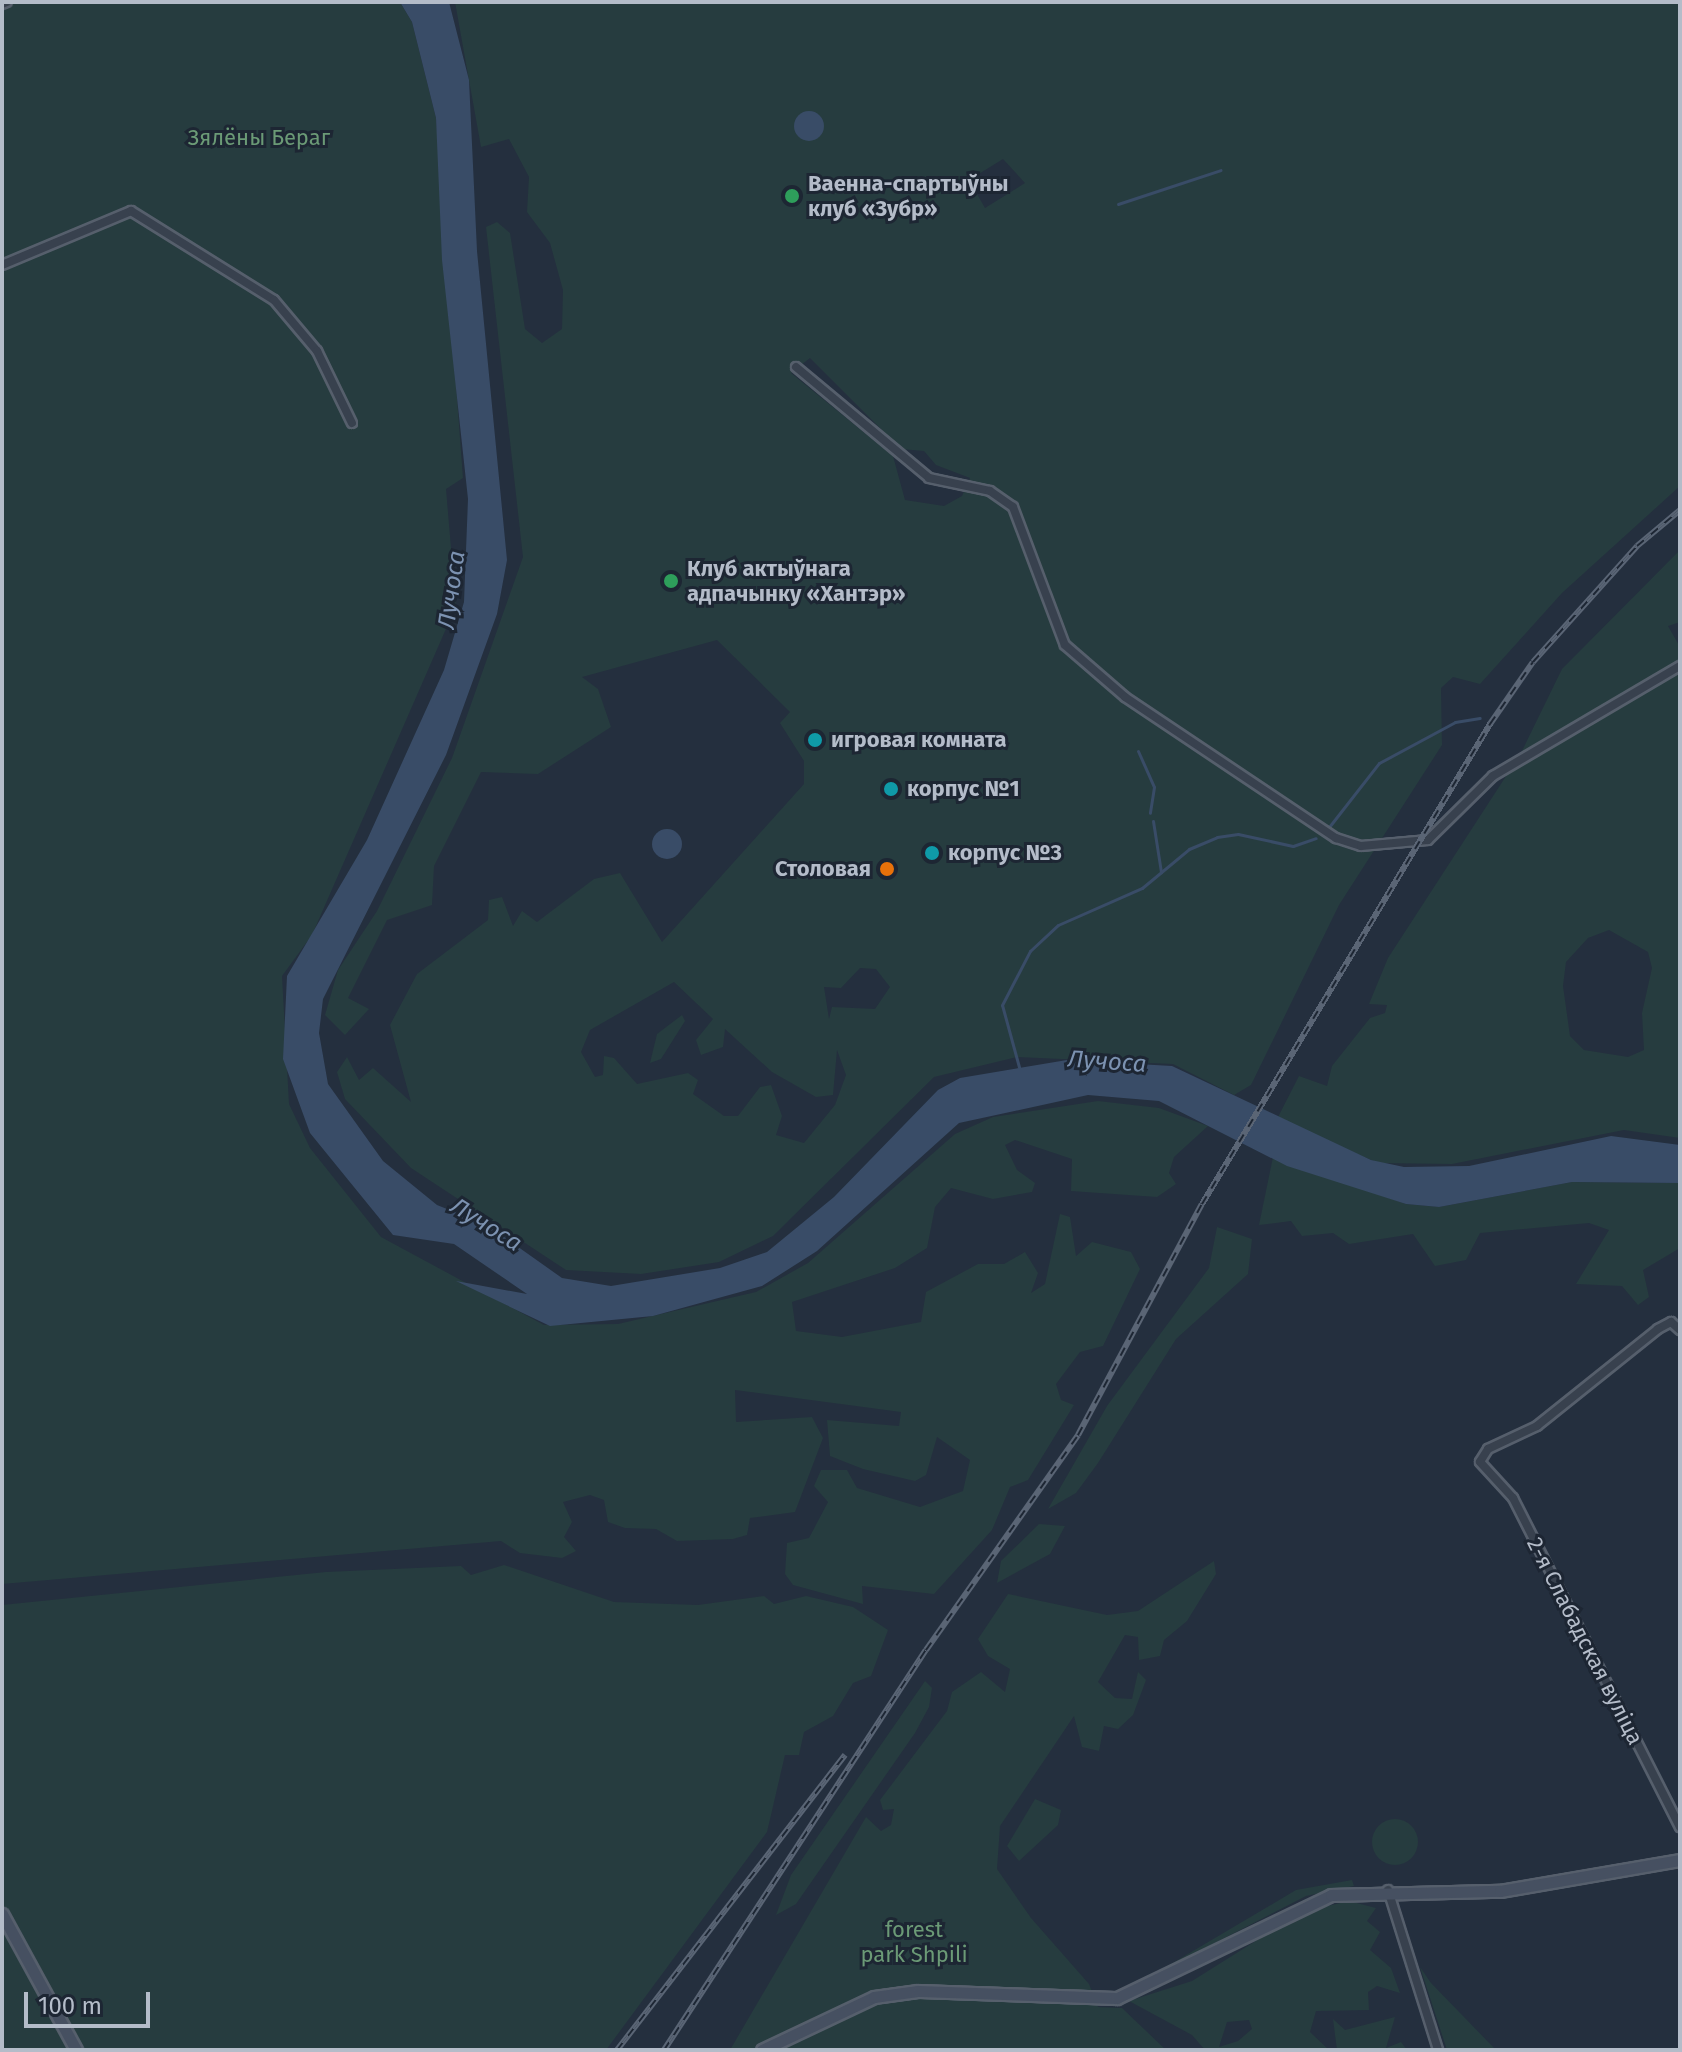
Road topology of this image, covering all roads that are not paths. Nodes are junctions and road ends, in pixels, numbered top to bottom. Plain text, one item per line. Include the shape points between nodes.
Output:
1 (2, 265) edge
2 (796, 367) dead end
3 (352, 423) dead end
4 (1680, 666) edge
5 (1680, 1330) edge
6 (1680, 1827) edge
7 (1680, 1860) edge
8 (1388, 1889) junction
9 (2, 1914) edge
10 (76, 2050) edge
11 (762, 2050) edge
12 (1438, 2050) edge

1 - 3 street via 131,211 274,300 317,351
2 - 4 street via 929,478 990,491 1013,507 1027,528 1065,645 1125,697 1336,838 1361,846 1428,840 1493,776
5 - 6 street, 2-я Слабадская вуліца via 1671,1322 1537,1426 1488,1449 1480,1462 1513,1498
7 - 8 street via 1500,1891
8 - 11 street via 1331,1895 1117,1998 918,1991 874,1997
8 - 12 street
9 - 10 street

